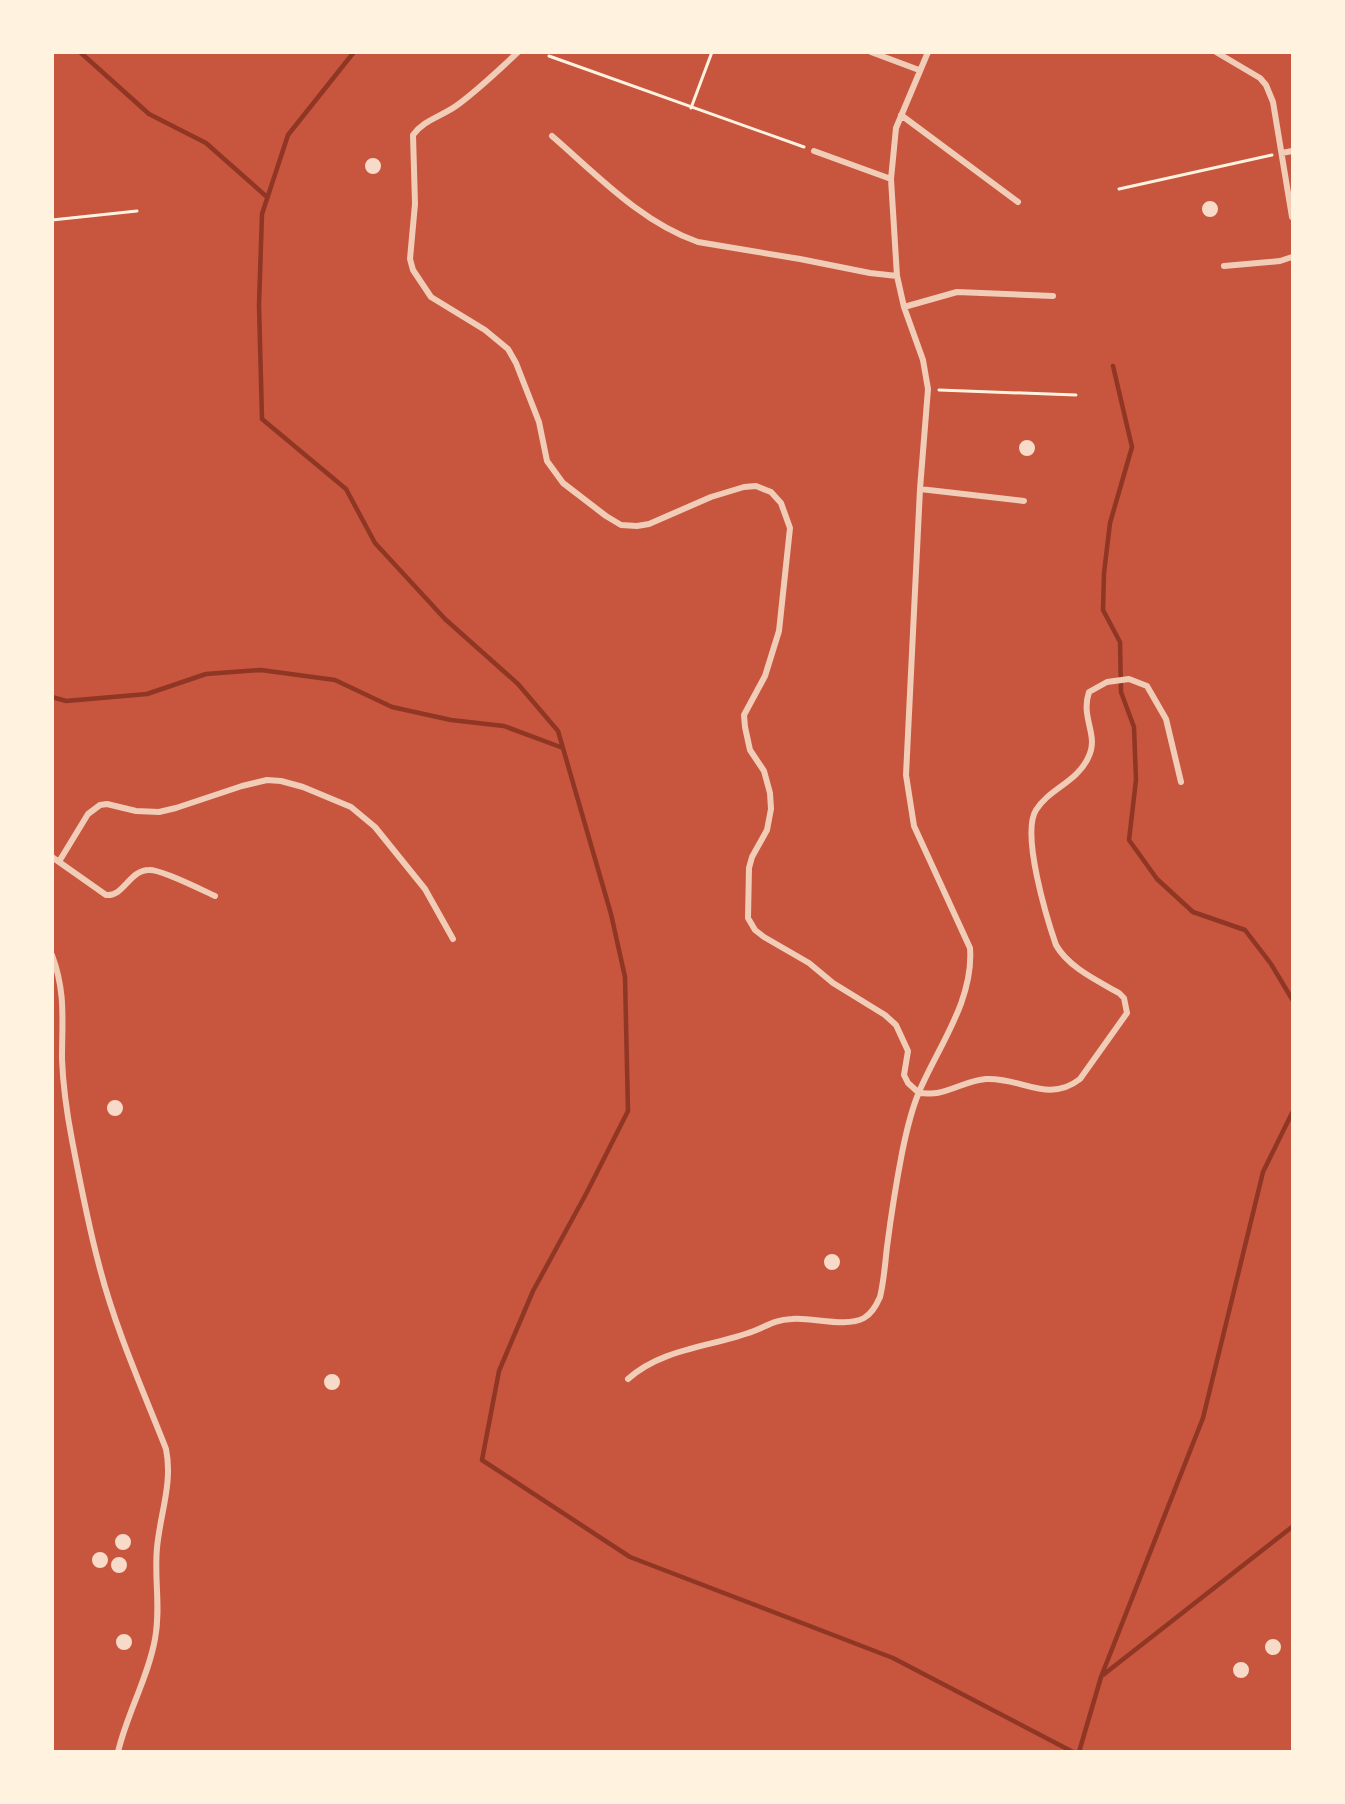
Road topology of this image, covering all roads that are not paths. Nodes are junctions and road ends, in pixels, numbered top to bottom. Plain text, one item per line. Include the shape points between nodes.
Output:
1 (518, 52) edge
2 (871, 52) edge
3 (928, 52) edge
4 (1218, 53) edge
5 (919, 70) junction
6 (901, 115) junction
7 (552, 136) dead end
8 (814, 151) road end
9 (1293, 151) edge
10 (1282, 153) junction
11 (891, 179) junction
12 (1018, 202) dead end
13 (1293, 218) edge
14 (1293, 257) edge
15 (1224, 266) dead end
16 (897, 276) junction
17 (1053, 296) dead end
18 (904, 307) junction
19 (920, 489) junction
20 (1024, 501) dead end
21 (1181, 782) dead end
22 (52, 857) edge
23 (60, 860) junction
24 (215, 896) dead end
25 (453, 939) dead end
26 (52, 955) edge
27 (919, 1093) junction
28 (628, 1379) dead end
29 (118, 1752) edge

1 - 27 street via 482,86 426,121 413,135 413,270 431,297 508,349 539,422 547,461 563,483 606,516 621,525 649,524 711,497 756,486 771,492 781,503 790,528 779,631 765,676 744,715 750,750 764,771 771,809 767,830 749,868 748,918 764,937 809,963 896,1025 908,1051 904,1075
2 - 5 street
3 - 5 street
4 - 10 street via 1266,85
5 - 6 street
6 - 11 street via 892,147
6 - 12 street
7 - 16 street via 647,217 682,237
8 - 11 street
9 - 10 street
10 - 13 street
11 - 16 street
14 - 15 street
16 - 18 street
17 - 18 street via 957,292
18 - 19 street via 923,360 928,389
19 - 20 street
19 - 27 street via 907,792 914,826 966,938 971,962 960,1003
21 - 27 street via 1166,719 1147,686 1129,679 1107,682 1089,692 1085,704 1094,744 1088,760 1073,779 1035,811 1032,835 1040,895 1060,953 1119,993 1127,1013 1071,1086 1045,1091 996,1078 938,1093
22 - 23 street
23 - 24 street via 106,895 116,893 136,874 151,869
23 - 25 street via 88,814 100,806 159,812 242,786 281,781 351,807 375,827 425,889
26 - 29 street via 63,1000 65,1095 99,1265 168,1458 169,1485 157,1548 159,1617 148,1669
27 - 28 street via 902,1154 879,1299 871,1312 850,1322 809,1318 774,1321 754,1331 659,1358

